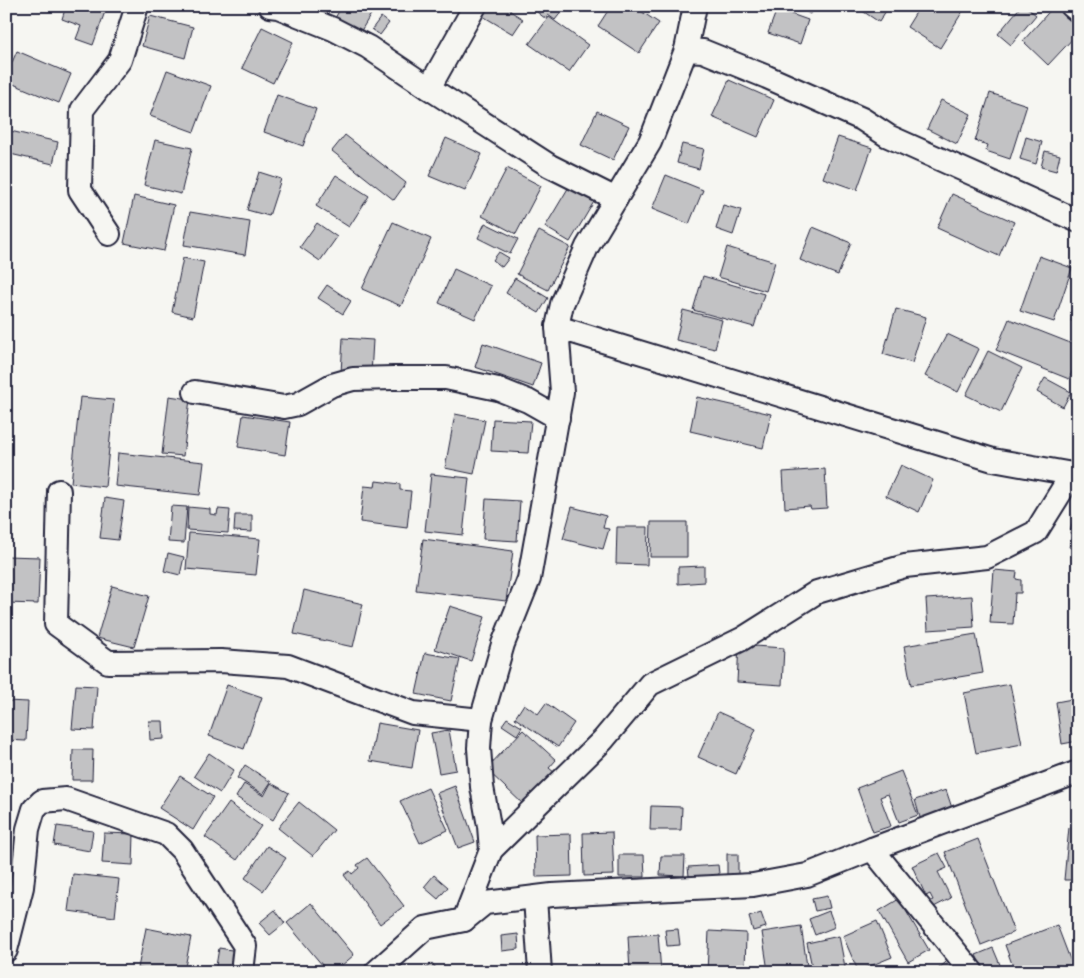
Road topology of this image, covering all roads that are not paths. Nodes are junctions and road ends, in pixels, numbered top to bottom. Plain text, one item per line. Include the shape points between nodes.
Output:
1 (137, 6) edge
2 (270, 6) edge
3 (475, 6) edge
4 (695, 6) edge
5 (1072, 6) edge
6 (1078, 11) edge
7 (686, 50) junction
8 (429, 88) junction
9 (616, 199) junction
10 (1078, 222) edge
11 (108, 234) dead end
12 (557, 327) junction
13 (195, 392) dead end
14 (558, 418) junction
15 (1075, 474) edge
16 (59, 491) dead end
17 (481, 720) junction
18 (1078, 772) edge
19 (872, 849) junction
20 (491, 850) junction
21 (535, 898) junction
22 (464, 920) junction
23 (6, 950) edge
24 (242, 972) edge
25 (376, 972) edge
26 (540, 972) edge
27 (972, 972) edge

1 - 11 street via 120,60 82,110 80,190
2 - 8 street via 333,28 368,46
3 - 8 street
4 - 7 street
5 - 6 street
7 - 9 street via 650,142
7 - 10 street via 703,51 767,77
8 - 9 street via 550,166
9 - 12 street via 587,247 562,304
12 - 14 street via 562,392
12 - 15 street via 993,460
13 - 14 street via 284,407 352,380 446,378 498,389
14 - 17 street via 529,578 504,644
15 - 20 street via 1036,532 986,557 905,566 817,592 742,638 650,684 604,740
16 - 17 street via 56,624 108,662 220,661 288,666 413,713
17 - 20 street via 482,787
18 - 19 street
19 - 21 street via 807,875 754,885
19 - 27 street
20 - 22 street
21 - 22 street via 486,903
21 - 26 street
22 - 25 street via 424,928
23 - 24 street via 22,887 28,829 34,809 42,801 66,799 166,834 182,850 245,946

